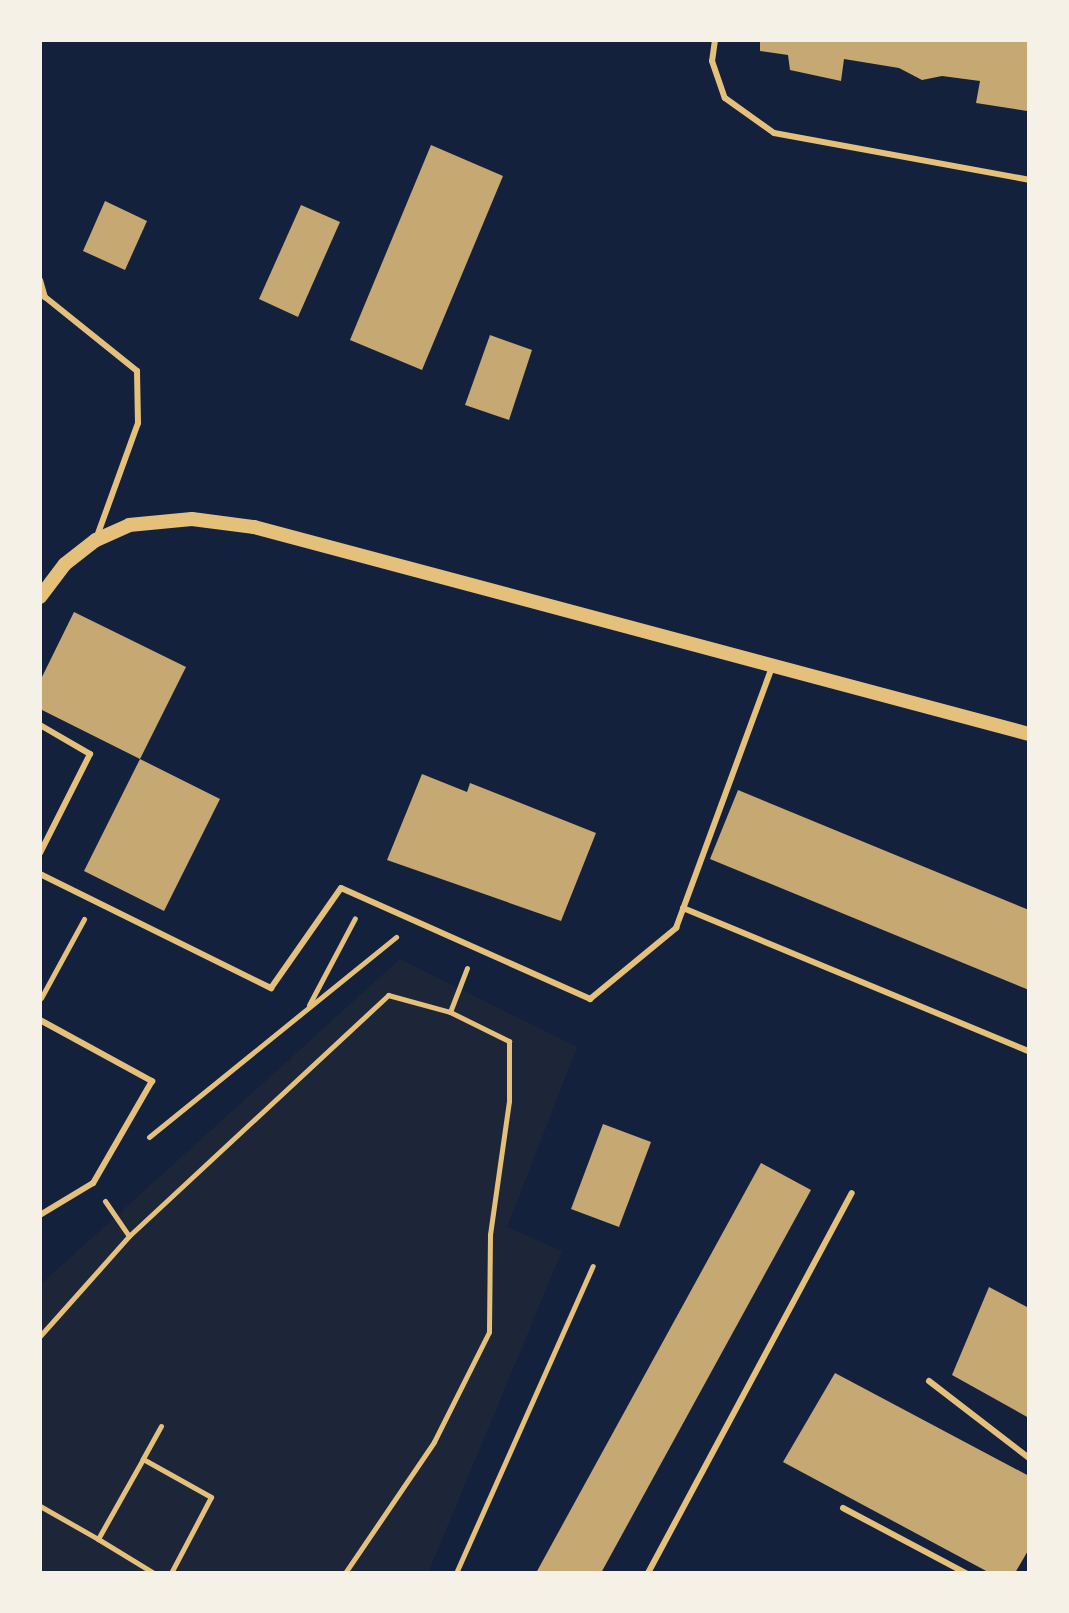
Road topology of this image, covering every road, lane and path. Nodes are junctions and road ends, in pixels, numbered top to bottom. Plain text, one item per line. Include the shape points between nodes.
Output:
1 (715, 40) edge
2 (1029, 180) edge
3 (40, 280) edge
4 (96, 540) junction
5 (40, 597) edge
6 (772, 667) junction
7 (40, 725) edge
8 (1029, 734) edge
9 (40, 853) edge
10 (40, 874) edge
11 (365, 899) junction
12 (93, 900) junction
13 (683, 908) junction
14 (415, 922) junction
15 (475, 949) junction
16 (40, 1001) edge
17 (307, 1009) junction
18 (450, 1012) junction
19 (40, 1020) edge
20 (1029, 1051) edge
21 (140, 1144) dead end
22 (93, 1183) junction
23 (852, 1193) dead end
24 (40, 1215) edge
25 (129, 1236) junction
26 (593, 1266) dead end
27 (40, 1336) edge
28 (929, 1381) dead end
29 (161, 1426) dead end
30 (1029, 1458) edge
31 (143, 1459) junction
32 (40, 1506) edge
33 (843, 1508) dead end
34 (98, 1539) junction
35 (154, 1573) edge
36 (171, 1573) edge
37 (345, 1573) edge
38 (456, 1573) edge
39 (648, 1573) edge
40 (966, 1573) edge

1 - 2 lane via 712,61 725,98 774,133
3 - 4 lane via 45,297 137,371 138,423
4 - 5 street via 65,564
4 - 6 street via 129,525 162,519 254,527
6 - 8 street
6 - 13 lane
7 - 9 lane via 90,754
10 - 12 lane
11 - 12 lane via 341,888 271,988
11 - 14 lane
11 - 17 path
12 - 16 path
13 - 15 lane via 676,928 590,999
13 - 20 lane
14 - 15 lane
14 - 17 path
15 - 18 path
17 - 21 path
18 - 25 path via 388,995
18 - 37 path via 509,1041 509,1101 490,1235 489,1332 434,1442
19 - 22 lane via 152,1081
22 - 24 lane
22 - 25 path
23 - 39 lane
25 - 27 path
26 - 38 path
28 - 30 lane
29 - 31 path
31 - 34 path
31 - 36 path via 211,1497
32 - 34 path
33 - 40 lane
34 - 35 path

